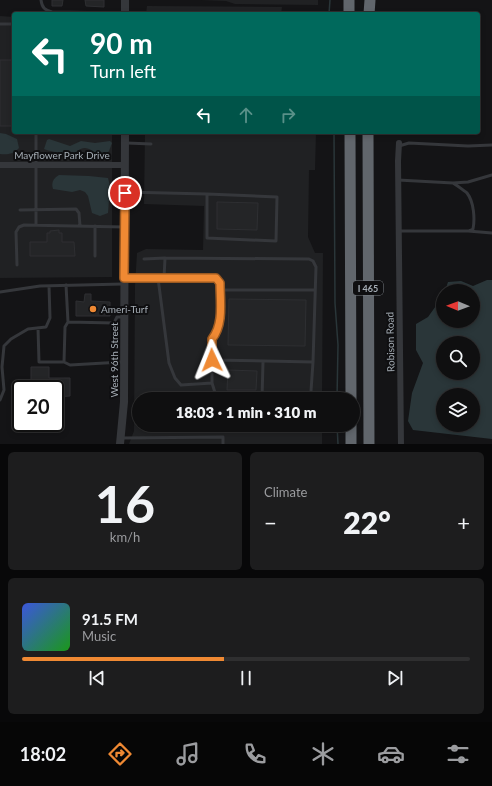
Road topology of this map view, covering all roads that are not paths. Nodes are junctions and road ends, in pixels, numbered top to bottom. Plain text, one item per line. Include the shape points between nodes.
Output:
1 (41, 0) edge
2 (125, 0) edge
3 (348, 0) edge
4 (369, 0) edge
5 (52, 12) edge
6 (125, 12) edge
7 (349, 12) edge
8 (368, 12) edge
9 (0, 24) edge
10 (12, 24) edge
11 (36, 134) edge
12 (125, 134) edge
13 (350, 134) edge
14 (368, 134) edge
15 (125, 143) junction
16 (152, 144) dead end
17 (399, 145) joint
18 (492, 145) edge
19 (0, 165) edge
20 (36, 165) junction
21 (125, 165) junction
22 (492, 176) edge
23 (398, 180) junction
24 (453, 183) junction
25 (125, 192) junction
26 (207, 194) junction
27 (20, 210) dead end
28 (36, 210) junction
29 (36, 225) junction
30 (80, 226) junction
31 (95, 226) junction
32 (125, 227) junction
33 (398, 231) junction
34 (468, 231) junction
35 (492, 233) edge
36 (95, 256) dead end
37 (144, 258) dead end
38 (165, 258) junction
39 (17, 265) dead end
40 (158, 278) junction
41 (164, 278) junction
42 (124, 281) junction
43 (66, 285) junction
44 (49, 286) junction
45 (220, 290) junction
46 (315, 290) junction
47 (0, 292) edge
48 (124, 317) junction
49 (68, 322) junction
50 (38, 328) junction
51 (212, 360) junction
52 (124, 361) junction
53 (64, 362) junction
54 (263, 362) junction
55 (313, 362) junction
56 (212, 383) junction
57 (215, 392) edge
58 (262, 392) edge
59 (311, 392) edge
60 (351, 392) edge
61 (0, 400) edge
62 (351, 432) edge
63 (120, 441) edge
64 (223, 444) edge
65 (351, 444) edge
66 (369, 444) edge
67 (401, 444) edge

1 - 5 lane via 42,6
2 - 6 street
3 - 7 highway
4 - 8 highway
9 - 10 lane
11 - 20 lane
12 - 15 street, West 96th Street
13 - 60 highway, I 465
14 - 66 highway, I 465
15 - 16 lane
15 - 21 street, West 96th Street
17 - 18 lane
17 - 23 street, Robison Road
19 - 20 street, Mayflower Park Drive
20 - 21 street, Mayflower Park Drive
20 - 28 lane
21 - 25 street, West 96th Street
22 - 24 lane
23 - 24 lane
23 - 33 street, Robison Road
24 - 34 lane via 467,194 471,201 474,225 473,229
25 - 26 lane
25 - 32 street, West 96th Street
26 - 26 lane via 207,238 276,241 277,197
27 - 28 lane
28 - 29 lane
28 - 30 lane via 76,210 79,213
29 - 30 lane
29 - 39 lane via 24,225 17,230
30 - 31 lane
31 - 32 lane
31 - 36 lane
32 - 42 street, West 96th Street
33 - 34 lane
33 - 67 street, Robison Road
34 - 35 lane
37 - 38 lane
38 - 41 lane
38 - 46 lane via 309,259 316,267
40 - 41 lane
40 - 42 lane
40 - 56 lane via 169,363 175,378 181,385
41 - 45 lane via 216,278 220,283
42 - 43 lane
42 - 48 street, West 96th Street
43 - 44 lane
43 - 49 lane
44 - 47 lane
44 - 50 lane via 50,318 46,327
45 - 46 lane
45 - 51 lane via 220,322 212,339
46 - 55 lane
48 - 49 lane via 117,317 114,323
48 - 52 street, West 96th Street
49 - 53 lane via 65,327
50 - 53 lane via 39,362
50 - 61 lane via 28,329 4,346 4,390
51 - 54 lane
51 - 56 lane
52 - 53 lane via 70,365
52 - 63 street, West 96th Street via 124,411
54 - 55 lane
54 - 58 lane
55 - 59 lane
56 - 57 lane
62 - 65 highway
63 - 64 lane via 223,437

